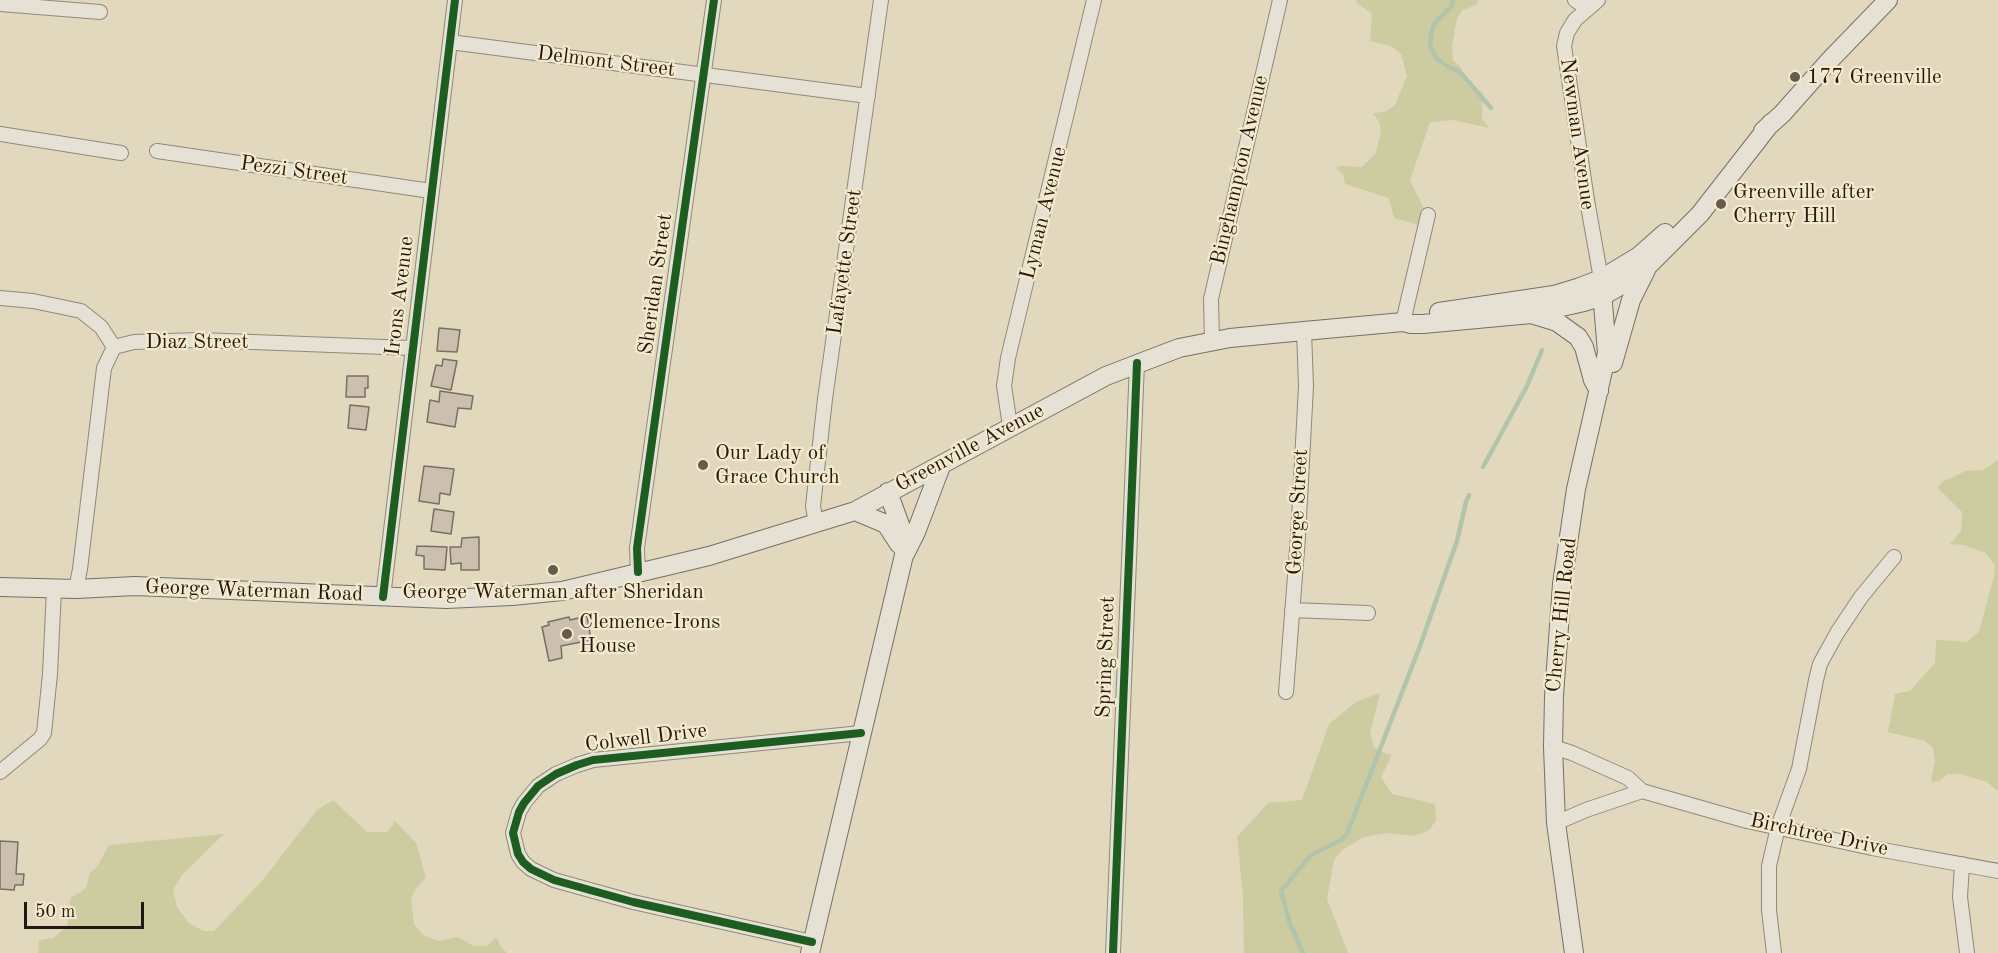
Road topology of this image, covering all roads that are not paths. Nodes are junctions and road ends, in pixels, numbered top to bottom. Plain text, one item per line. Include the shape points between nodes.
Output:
1 (455, 0) edge
2 (714, 0) edge
3 (881, 0) edge
4 (1094, 0) edge
5 (1280, 0) edge
6 (1575, 0) edge
7 (1888, 0) edge
8 (0, 4) edge
9 (1593, 4) edge
10 (100, 12) dead end
11 (450, 42) junction
12 (703, 74) junction
13 (868, 96) junction
14 (1771, 123) junction
15 (0, 134) edge
16 (157, 151) dead end
17 (121, 153) dead end
18 (431, 191) junction
19 (1428, 215) dead end
20 (1650, 264) junction
21 (1602, 288) junction
22 (0, 298) edge
23 (1531, 314) junction
24 (1403, 322) junction
25 (1304, 331) junction
26 (1212, 341) junction
27 (114, 347) junction
28 (411, 348) junction
29 (1137, 363) junction
30 (1599, 391) junction
31 (1010, 426) junction
32 (1585, 450) junction
33 (940, 466) junction
34 (888, 492) junction
35 (855, 511) junction
36 (816, 524) junction
37 (904, 555) junction
38 (1894, 557) dead end
39 (638, 572) junction
40 (0, 587) edge
41 (54, 589) junction
42 (76, 589) junction
43 (383, 597) junction
44 (1292, 610) junction
45 (1368, 614) dead end
46 (1286, 693) dead end
47 (861, 733) junction
48 (1553, 747) junction
49 (0, 772) edge
50 (1642, 791) junction
51 (1556, 823) junction
52 (1778, 827) junction
53 (1962, 864) junction
54 (1998, 872) edge
55 (811, 948) edge
56 (1113, 953) edge
57 (1574, 953) edge
58 (1774, 953) edge
59 (1967, 953) edge

1 - 11 street, Irons Avenue
2 - 12 street, Sheridan Street
3 - 13 street, Lafayette Street
4 - 31 street, Lyman Avenue via 1008,358 1004,386
5 - 26 street, Binghampton Avenue via 1211,299
6 - 9 street
7 - 14 main road, Greenville Avenue
8 - 10 street
9 - 21 street, Newman Avenue via 1575,20 1564,46
11 - 12 street, Delmont Street
11 - 18 street, Irons Avenue
12 - 13 street, Delmont Street
12 - 39 street, Sheridan Street via 637,549
13 - 36 street, Lafayette Street via 825,399 813,506
14 - 20 main road, Greenville Avenue via 1700,214
14 - 21 main road, Greenville Avenue via 1661,237
15 - 17 street
16 - 18 street, Pezzi Street
18 - 28 street, Irons Avenue
19 - 24 street
20 - 21 main road, Greenville Avenue via 1630,280
20 - 32 main road via 1631,300 1597,426
21 - 23 main road, Greenville Avenue via 1580,304
21 - 24 main road, Greenville Avenue via 1411,316
21 - 30 main road, Cherry Hill Road via 1606,353
22 - 27 street, Diaz Street via 81,311 101,327
23 - 24 main road, Greenville Avenue via 1423,324
23 - 30 main road via 1557,322 1578,337
24 - 25 main road, Greenville Avenue
25 - 26 main road, Greenville Avenue
25 - 44 street, George Street via 1306,386
26 - 29 main road, Greenville Avenue
27 - 28 street, Diaz Street via 134,342 200,340
27 - 42 street via 104,368
28 - 43 street, Irons Avenue
29 - 31 main road, Greenville Avenue
29 - 56 street, Spring Street
30 - 32 main road, Cherry Hill Road
31 - 33 main road, Greenville Avenue
32 - 48 main road, Cherry Hill Road via 1562,584
33 - 34 main road, Greenville Avenue
33 - 37 main road
34 - 35 main road, George Waterman Road
34 - 37 main road, Greenville Avenue via 903,533
35 - 36 main road, George Waterman Road
35 - 37 main road via 886,524
36 - 39 main road, George Waterman Road via 729,551
37 - 47 main road, Greenville Avenue
38 - 52 street via 1861,597 1820,664 1799,770
39 - 43 main road, George Waterman Road via 529,595
40 - 41 main road, George Waterman Road
41 - 42 main road, George Waterman Road
41 - 49 street via 44,733
42 - 43 main road, George Waterman Road via 135,586
44 - 45 street
44 - 46 street, George Street
47 - 55 main road, Greenville Avenue
47 - 55 street, Colwell Drive via 593,760 556,774 538,786 519,812 513,833 523,861 554,880
48 - 50 street, Birchtree Drive via 1628,778
48 - 51 main road, Cherry Hill Road
50 - 51 street
50 - 52 street, Birchtree Drive
51 - 57 main road, Cherry Hill Road
52 - 53 street, Birchtree Drive
52 - 58 street via 1769,866
53 - 54 street, Birchtree Drive
53 - 59 street via 1960,897

